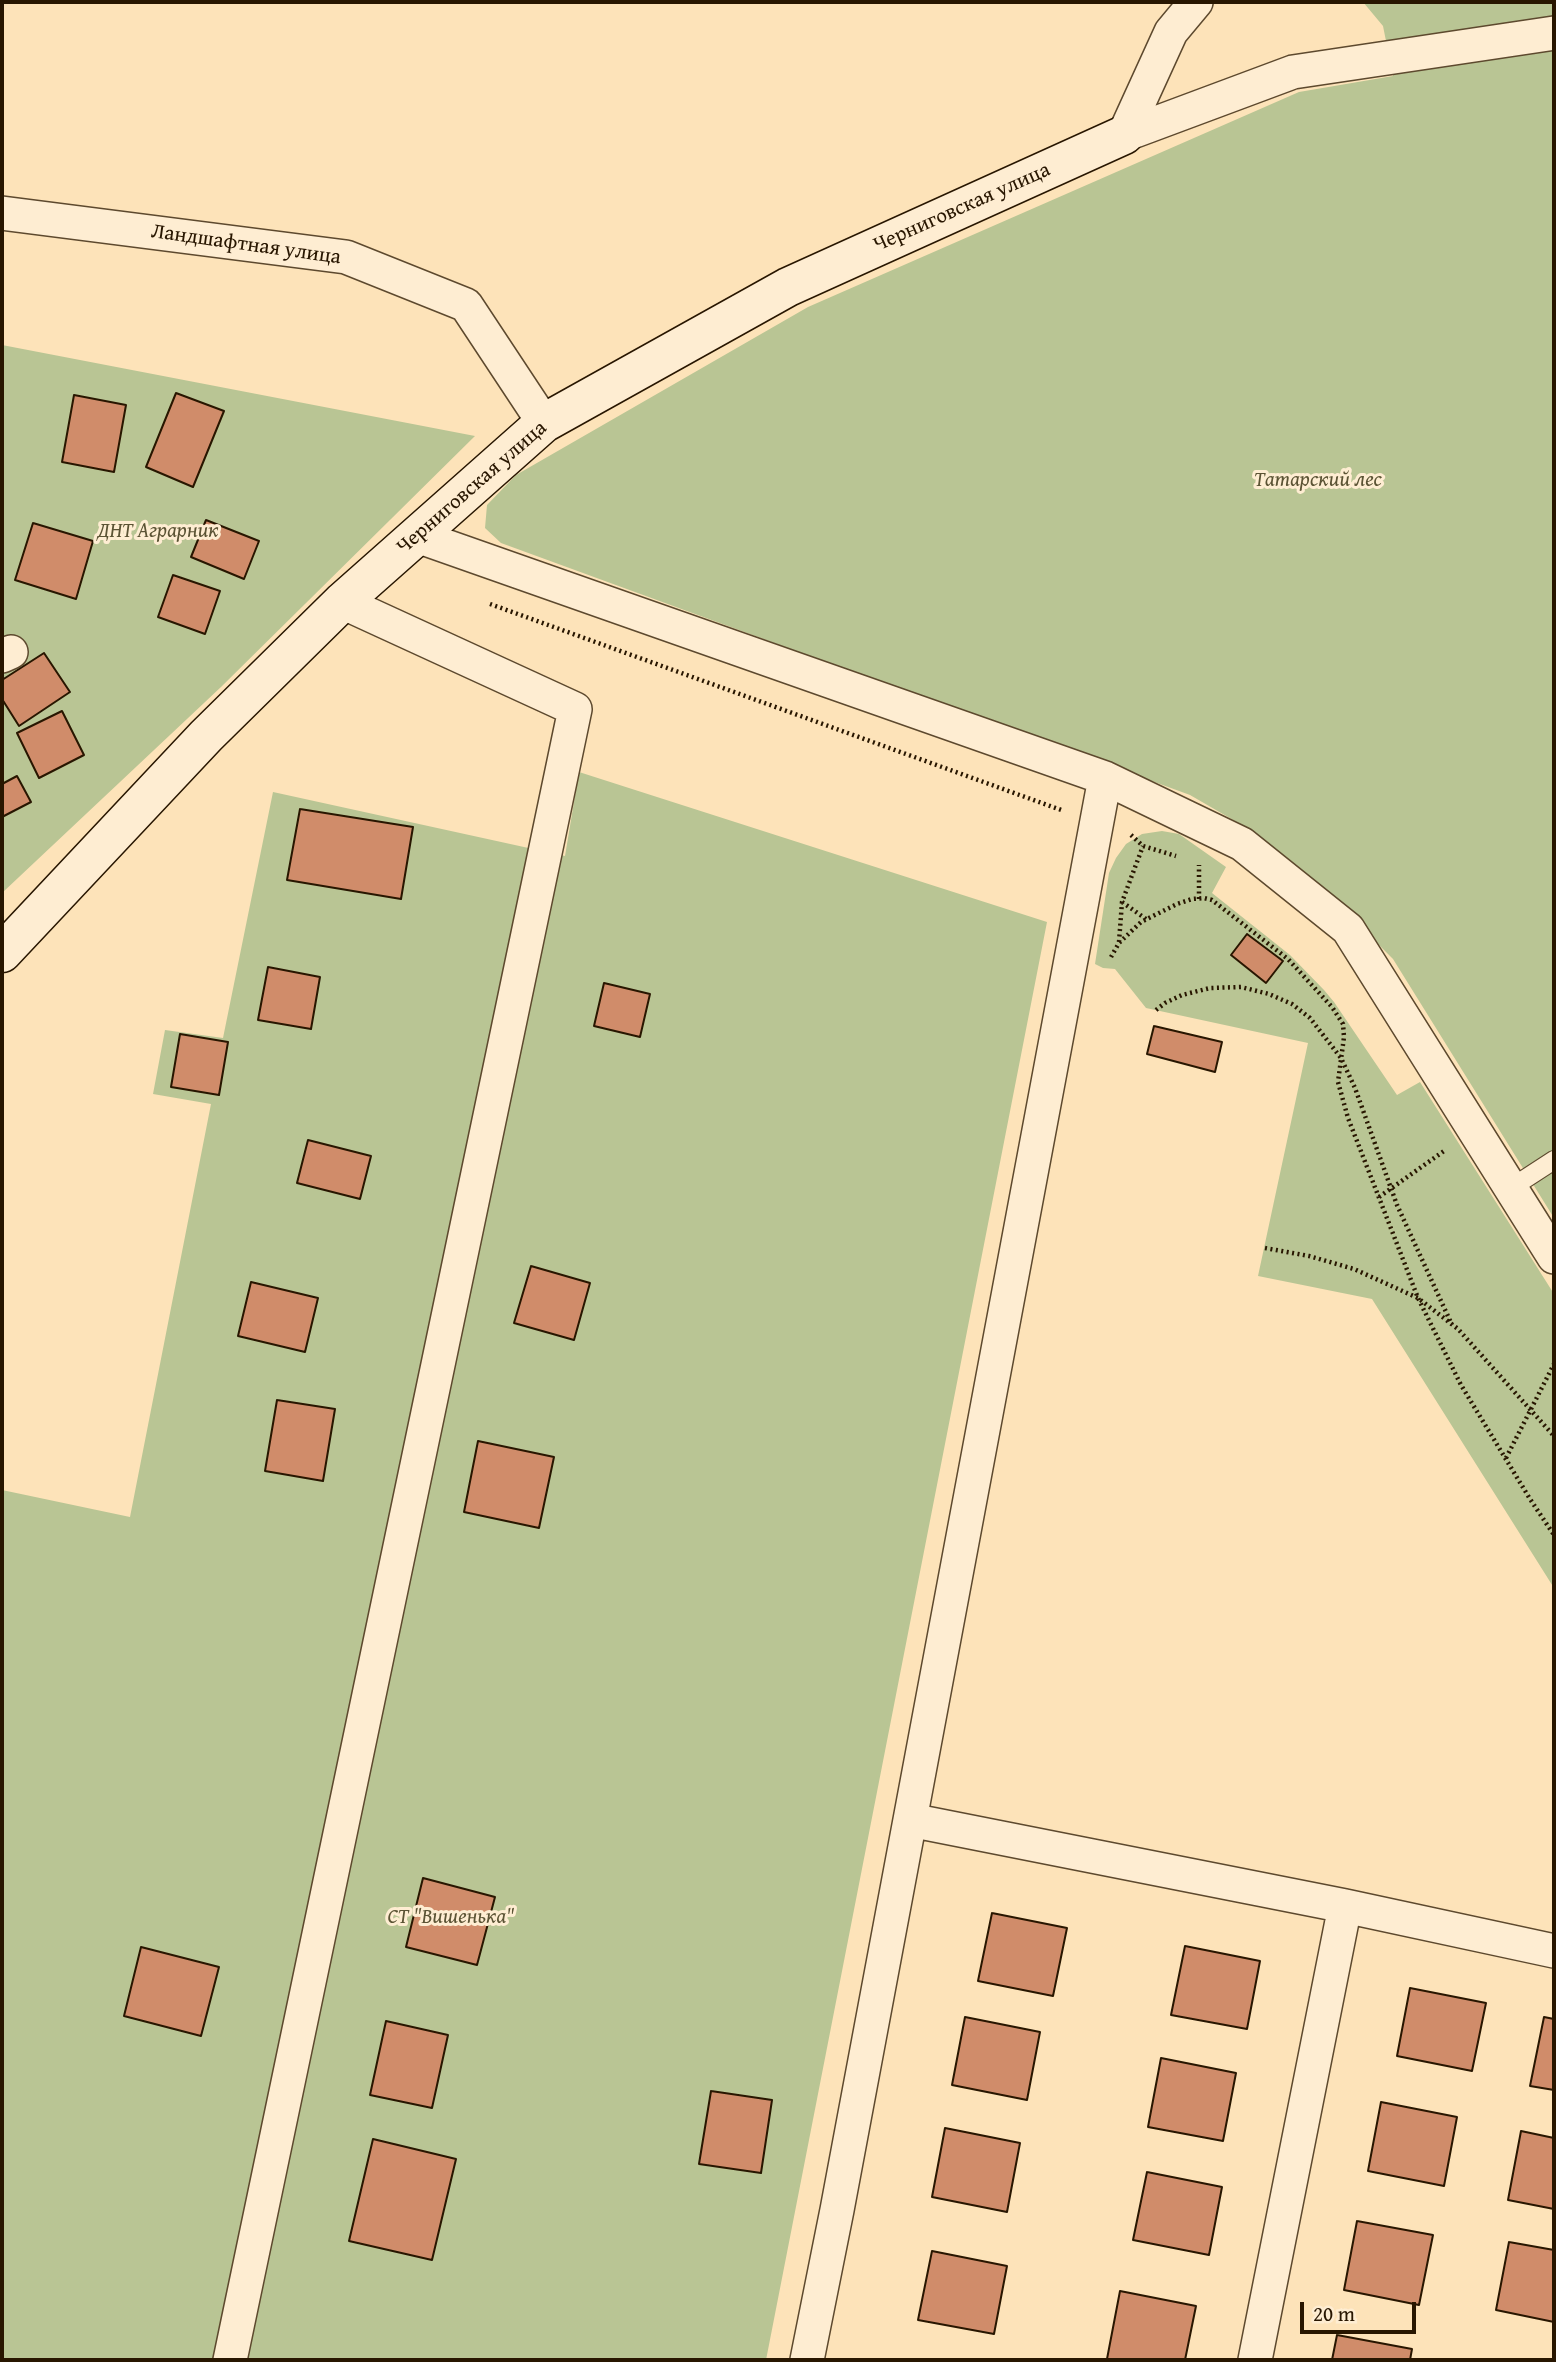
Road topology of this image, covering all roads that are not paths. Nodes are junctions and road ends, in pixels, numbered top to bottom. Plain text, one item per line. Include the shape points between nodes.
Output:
1 (1196, 2) edge
2 (1554, 33) edge
3 (1124, 135) junction
4 (2, 213) edge
5 (544, 423) junction
6 (417, 536) junction
7 (342, 602) junction
8 (1105, 778) junction
9 (2, 953) edge
10 (1554, 1160) edge
11 (1511, 1188) junction
12 (1554, 1257) edge
13 (910, 1820) junction
14 (1346, 1906) junction
15 (1554, 1951) edge
16 (230, 2360) edge
17 (807, 2360) edge
18 (1255, 2360) edge

1 - 3 street via 1171,32
2 - 3 street via 1293,72
3 - 5 street, Черниговская улица via 788,287
4 - 5 street, Ландшафтная улица via 346,257 466,305
5 - 6 street, Черниговская улица
6 - 7 street, Черниговская улица
6 - 8 street
7 - 9 street, Черниговская улица via 206,736
7 - 16 street via 575,709
8 - 11 street via 1242,844 1348,929
8 - 13 street
10 - 11 lane
11 - 12 street
13 - 14 street
13 - 17 street
14 - 15 street
14 - 18 street

